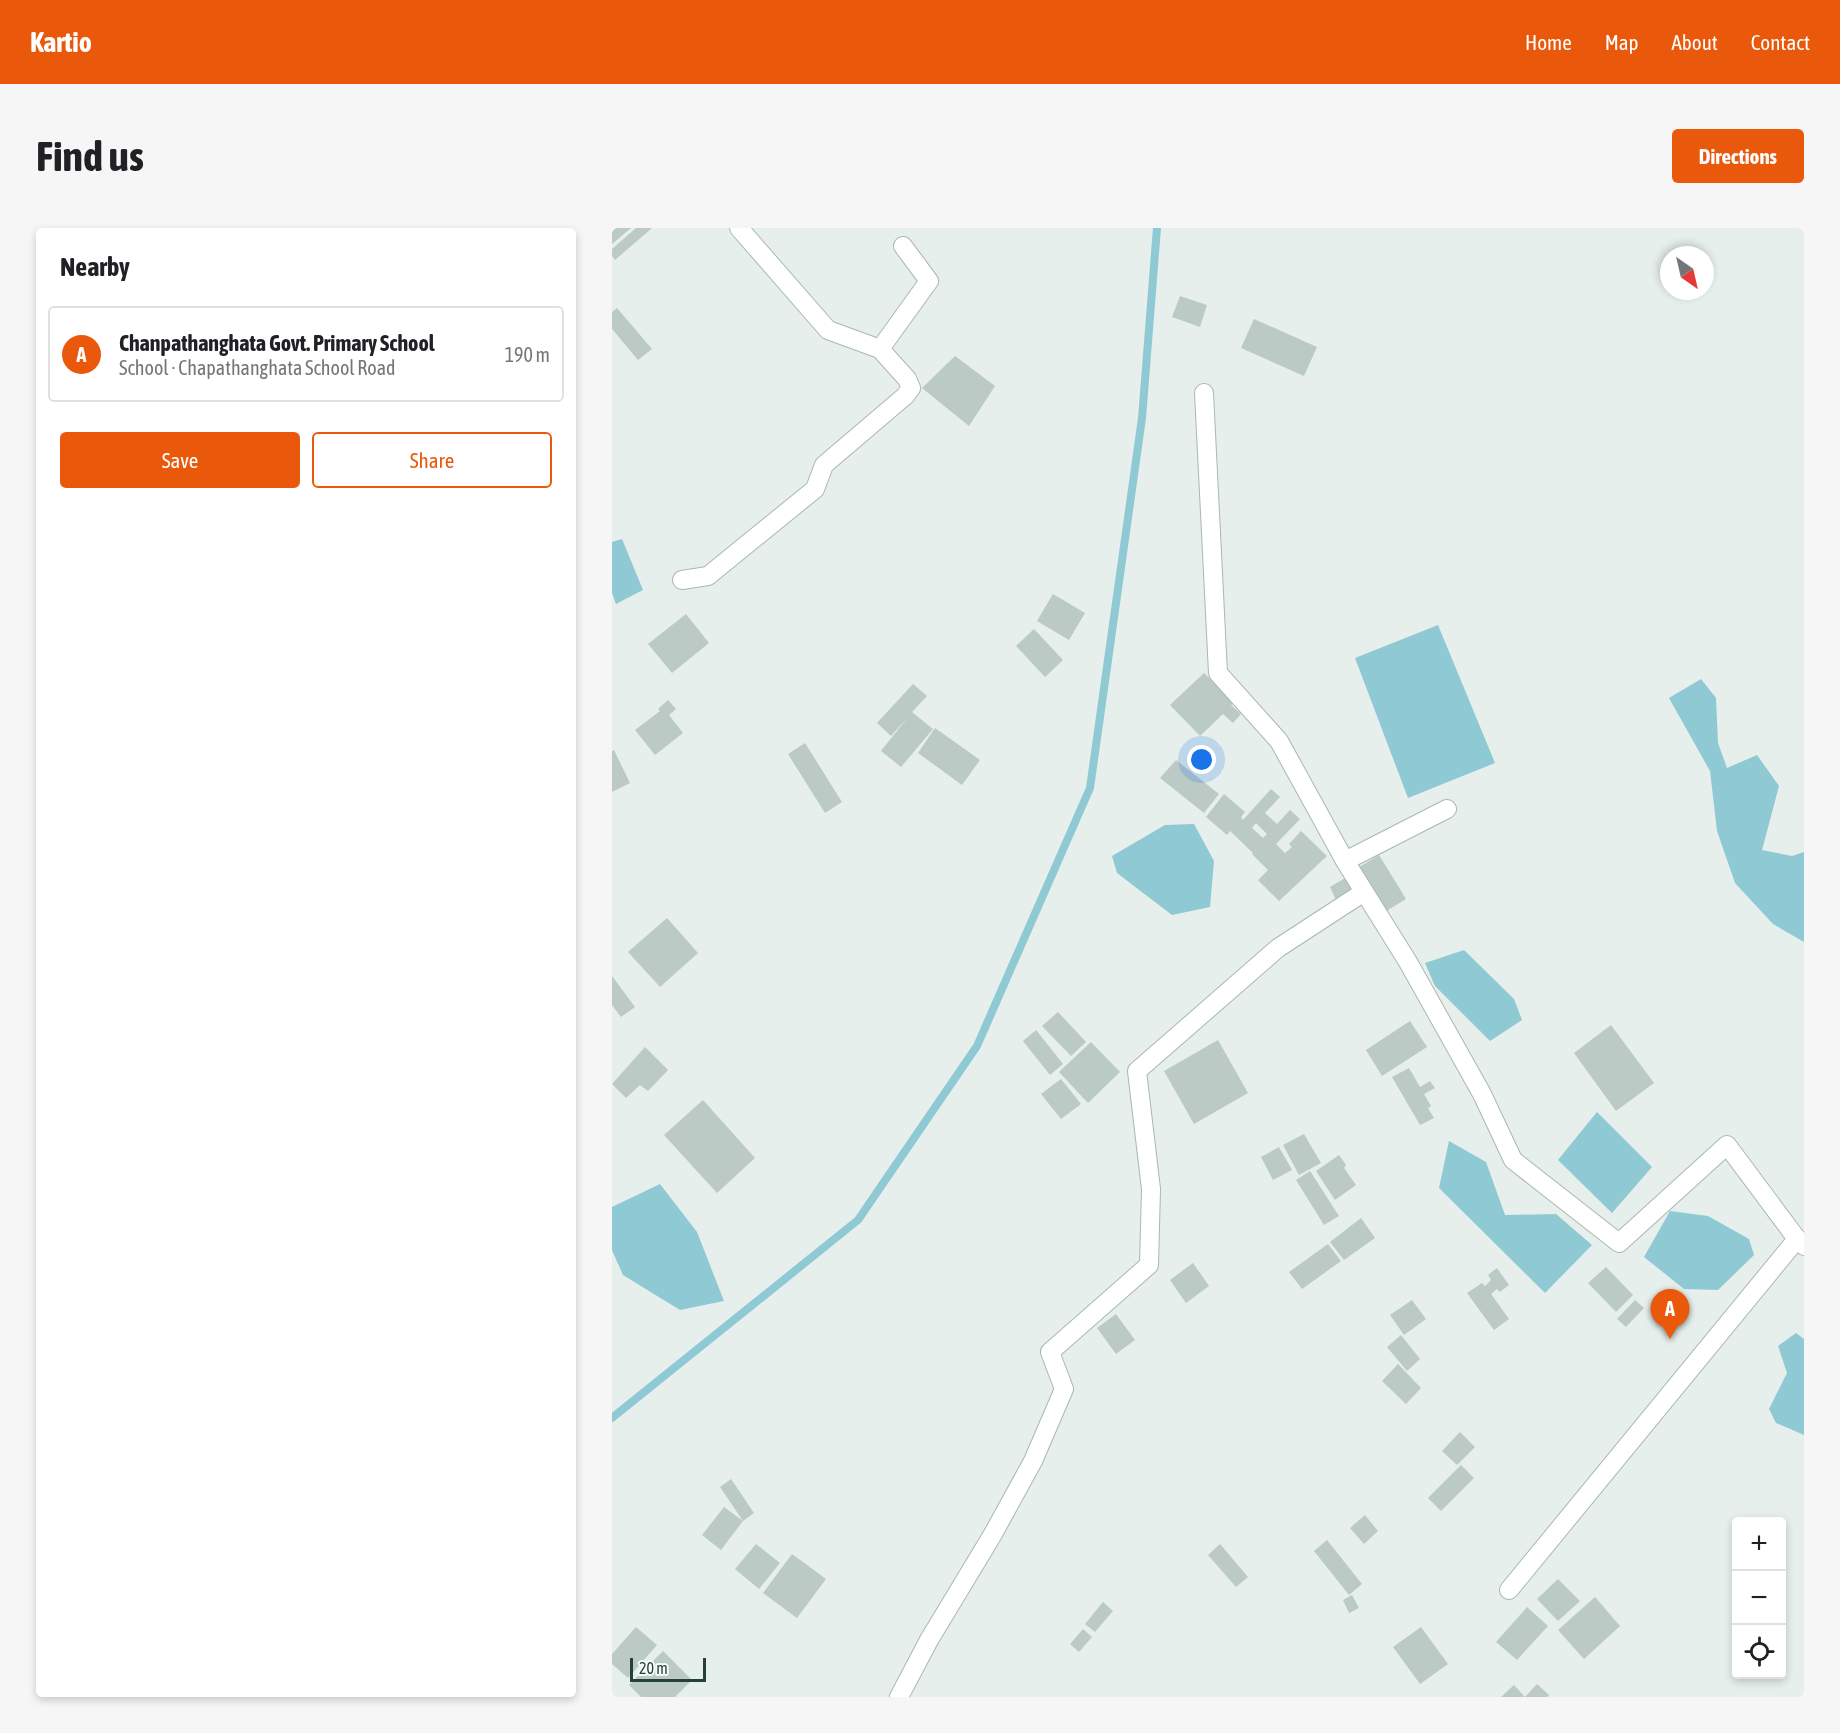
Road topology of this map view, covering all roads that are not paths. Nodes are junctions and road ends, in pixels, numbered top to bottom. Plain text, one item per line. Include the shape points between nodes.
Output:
1 (739, 228) edge
2 (903, 246) dead end
3 (880, 349) junction
4 (1204, 393) dead end
5 (682, 580) dead end
6 (1447, 809) dead end
7 (1345, 861) junction
8 (1364, 892) junction
9 (1800, 1242) edge
10 (1509, 1590) dead end
11 (899, 1697) edge

1 - 3 street via 828,330
2 - 3 street via 929,281
3 - 5 street via 907,380 911,388 905,396 824,465 815,489 708,576
4 - 7 street via 1218,673 1279,741
6 - 7 street
7 - 8 street
8 - 9 street via 1482,1094 1513,1160 1619,1243 1727,1144
8 - 11 street via 1278,948 1137,1071 1151,1189 1149,1265 1050,1352 1064,1389 1033,1461
9 - 10 street

